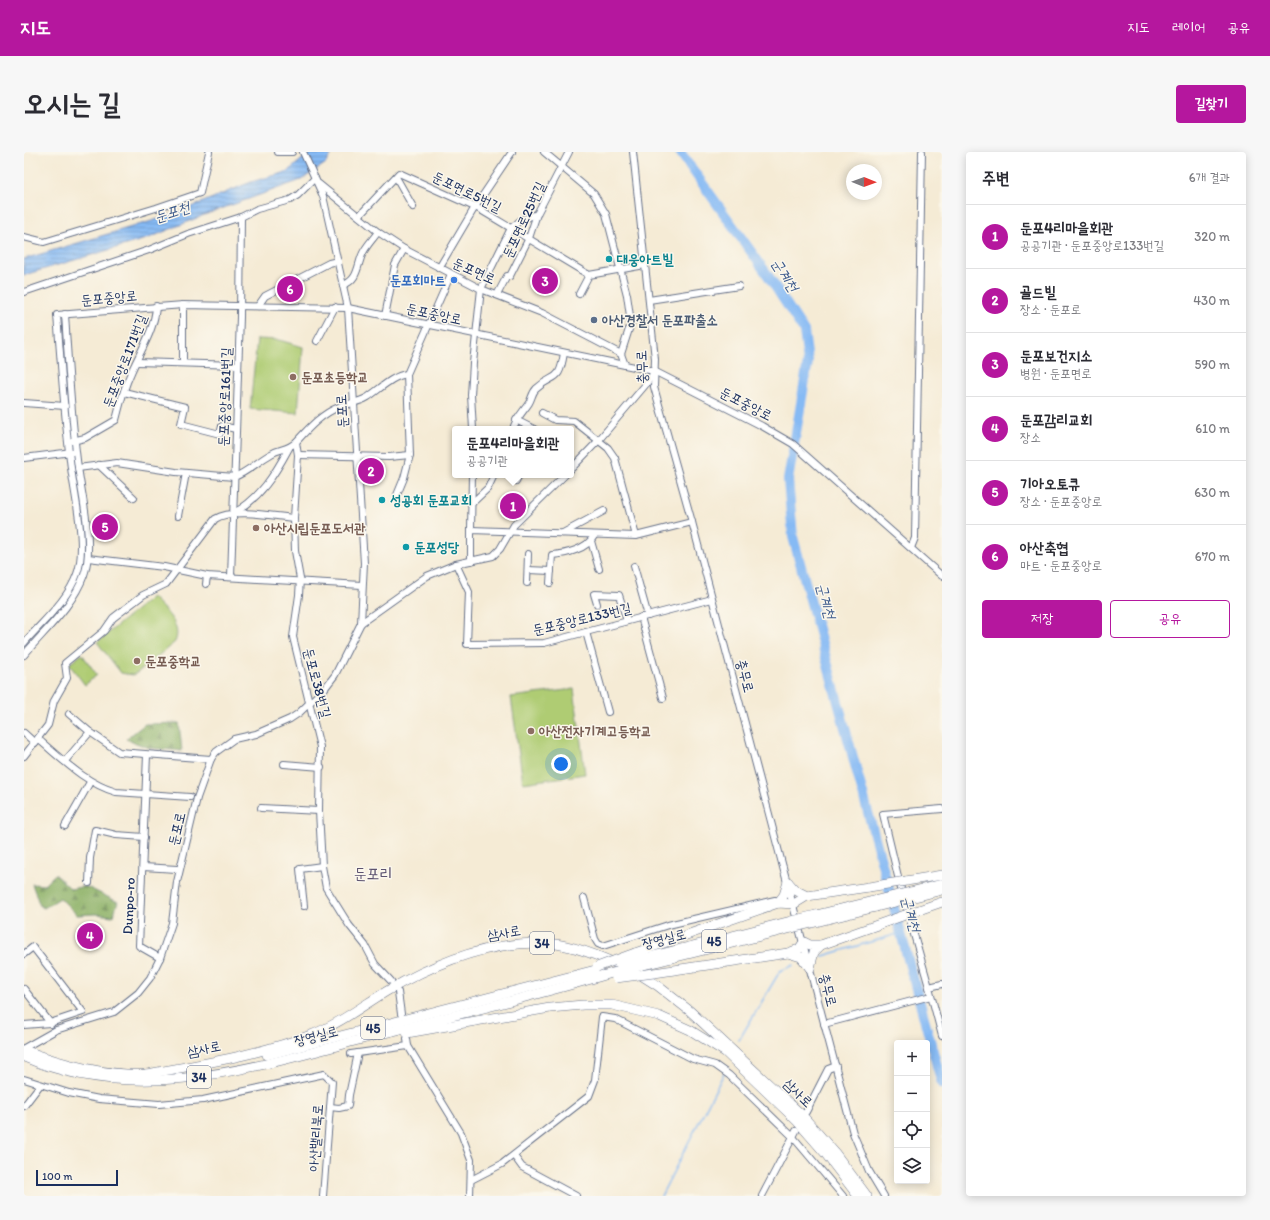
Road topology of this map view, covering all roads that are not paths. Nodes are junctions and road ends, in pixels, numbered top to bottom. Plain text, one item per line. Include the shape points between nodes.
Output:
1 (209, 152) edge
2 (278, 152) edge
3 (292, 152) edge
4 (303, 152) edge
5 (512, 152) edge
6 (544, 152) edge
7 (570, 152) edge
8 (633, 152) edge
9 (922, 152) edge
10 (563, 166) junction
11 (315, 177) junction
12 (396, 177) junction
13 (319, 184) junction
14 (413, 207) dead end
15 (475, 207) junction
16 (537, 214) junction
17 (359, 216) junction
18 (241, 217) junction
19 (511, 228) junction
20 (378, 232) junction
21 (24, 237) edge
22 (529, 238) junction
23 (404, 249) junction
24 (338, 261) junction
25 (645, 265) junction
26 (438, 268) junction
27 (619, 270) junction
28 (451, 274) junction
29 (589, 275) junction
30 (343, 285) junction
31 (739, 286) dead end
32 (481, 289) junction
33 (24, 292) edge
34 (497, 294) junction
35 (579, 294) dead end
36 (649, 300) junction
37 (183, 305) junction
38 (240, 305) junction
39 (156, 306) junction
40 (258, 306) junction
41 (335, 307) junction
42 (348, 308) junction
43 (65, 314) junction
44 (385, 316) junction
45 (428, 325) junction
46 (475, 335) junction
47 (317, 341) dead end
48 (564, 353) junction
49 (621, 354) junction
50 (137, 362) junction
51 (183, 363) junction
52 (238, 365) junction
53 (625, 365) junction
54 (654, 371) junction
55 (407, 374) junction
56 (124, 392) junction
57 (24, 403) edge
58 (354, 404) junction
59 (65, 406) junction
60 (542, 413) dead end
61 (516, 420) junction
62 (472, 426) edge
63 (514, 426) edge
64 (528, 426) edge
65 (236, 429) junction
66 (71, 441) junction
67 (598, 441) junction
68 (296, 442) junction
69 (289, 448) junction
70 (72, 452) junction
71 (298, 455) junction
72 (357, 455) junction
73 (410, 455) junction
74 (24, 458) edge
75 (99, 465) junction
76 (574, 466) edge
77 (78, 468) junction
78 (186, 473) junction
79 (234, 477) junction
80 (472, 478) edge
81 (493, 478) edge
82 (562, 478) edge
83 (397, 496) dead end
84 (134, 498) dead end
85 (471, 504) junction
86 (604, 511) dead end
87 (232, 514) junction
88 (178, 516) dead end
89 (294, 518) junction
90 (692, 522) junction
91 (471, 530) junction
92 (510, 530) junction
93 (562, 534) junction
94 (636, 536) junction
95 (593, 538) junction
96 (911, 548) junction
97 (528, 554) dead end
98 (88, 558) junction
99 (471, 561) junction
100 (456, 564) junction
101 (634, 566) dead end
102 (599, 569) dead end
103 (176, 570) junction
104 (528, 570) junction
105 (551, 571) junction
106 (207, 576) junction
107 (942, 576) edge
108 (231, 577) junction
109 (300, 581) junction
110 (527, 583) dead end
111 (550, 583) dead end
112 (206, 584) dead end
113 (362, 585) junction
114 (712, 599) junction
115 (597, 604) dead end
116 (648, 616) junction
117 (641, 618) junction
118 (627, 621) junction
119 (361, 623) junction
120 (586, 632) junction
121 (24, 643) edge
122 (24, 655) edge
123 (663, 698) dead end
124 (310, 704) junction
125 (608, 712) dead end
126 (69, 714) dead end
127 (90, 732) junction
128 (24, 733) edge
129 (36, 741) junction
130 (147, 755) junction
131 (24, 756) edge
132 (211, 759) junction
133 (65, 761) junction
134 (284, 764) dead end
135 (321, 767) junction
136 (90, 782) junction
137 (145, 794) junction
138 (190, 797) dead end
139 (261, 808) dead end
140 (942, 809) edge
141 (319, 811) junction
142 (65, 826) dead end
143 (144, 837) junction
144 (322, 866) junction
145 (143, 867) junction
146 (177, 869) dead end
147 (942, 875) edge
148 (788, 882) junction
149 (89, 883) dead end
150 (942, 884) edge
151 (942, 890) edge
152 (911, 895) junction
153 (807, 896) junction
154 (584, 898) dead end
155 (779, 901) junction
156 (942, 902) edge
157 (794, 904) junction
158 (304, 906) dead end
159 (804, 942) junction
160 (821, 945) junction
161 (788, 953) junction
162 (24, 954) edge
163 (160, 958) junction
164 (637, 960) junction
165 (810, 968) junction
166 (614, 976) junction
167 (391, 981) dead end
168 (942, 984) edge
169 (929, 987) junction
170 (24, 989) edge
171 (398, 992) dead end
172 (929, 997) junction
173 (401, 1014) dead end
174 (50, 1023) junction
175 (824, 1024) junction
176 (24, 1025) edge
177 (56, 1030) junction
178 (372, 1036) junction
179 (942, 1036) edge
180 (24, 1049) edge
181 (358, 1053) junction
182 (351, 1054) dead end
183 (24, 1057) edge
184 (836, 1066) junction
185 (146, 1074) junction
186 (24, 1079) edge
187 (40, 1085) junction
188 (24, 1106) edge
189 (330, 1107) junction
190 (806, 1112) dead end
191 (796, 1131) dead end
192 (793, 1138) junction
193 (514, 1156) junction
194 (471, 1180) junction
195 (323, 1196) edge
196 (470, 1196) edge
197 (576, 1196) edge
198 (762, 1196) edge
199 (843, 1196) edge
200 (858, 1196) edge
201 (867, 1196) edge
202 (884, 1196) edge

1 - 21 street via 200,193 44,242
2 - 3 street
4 - 11 street, 둔포로
5 - 15 street
6 - 10 street
7 - 10 street, 둔포면로25번길
8 - 25 street, 충무로
9 - 96 street via 916,525
10 - 16 street, 둔포면로25번길
10 - 27 street via 594,194 606,214
11 - 13 street, 둔포로
11 - 18 street via 290,200 257,209
12 - 14 street
12 - 15 street, 둔포면로5번길 via 399,173
12 - 17 street
13 - 17 street, 둔포면로
13 - 24 street, 둔포로
15 - 19 street, 둔포면로5번길
15 - 26 street
16 - 19 street via 521,220
16 - 22 street, 둔포면로25번길
17 - 20 street, 둔포면로
18 - 33 street
18 - 38 street, 둔포중앙로161번길
19 - 22 street, 둔포면로5번길
19 - 32 street
20 - 23 street, 둔포면로
20 - 30 street via 362,255 354,278
22 - 29 street, 둔포면로5번길
22 - 34 street, 둔포면로25번길 via 510,276 507,276
23 - 26 street, 둔포면로
23 - 44 street via 395,265
24 - 30 street, 둔포로
24 - 40 street via 329,263 265,296
25 - 27 street
25 - 36 street, 충무로
26 - 28 street, 둔포면로
27 - 29 street
27 - 49 street via 627,295 631,323
28 - 32 street, 둔포면로
28 - 45 street
29 - 35 street
30 - 42 street, 둔포로
31 - 36 street
32 - 34 street, 둔포면로
32 - 46 street
34 - 49 street, 둔포면로 via 542,313
36 - 54 street, 충무로 via 656,359
37 - 38 street, 둔포중앙로
37 - 39 street, 둔포중앙로
37 - 51 street
38 - 40 street, 둔포중앙로
38 - 52 street, 둔포중앙로161번길
39 - 43 street, 둔포중앙로
39 - 50 street, 둔포중앙로171번길 via 156,318
40 - 41 street, 둔포중앙로
41 - 42 street, 둔포중앙로
41 - 47 street
42 - 44 street, 둔포중앙로
42 - 58 street, 둔포로
43 - 59 street, 둔포중앙로 via 58,315
43 - 66 street, 둔포중앙로
44 - 45 street, 둔포중앙로
45 - 46 street, 둔포중앙로
45 - 55 street
46 - 48 street, 둔포중앙로
46 - 62 street
48 - 53 street, 둔포중앙로
48 - 61 street via 556,377 534,391 529,403
49 - 53 street
50 - 51 street
50 - 56 street, 둔포중앙로171번길
51 - 52 street
52 - 65 street, 둔포중앙로161번길
53 - 54 street, 둔포중앙로
54 - 67 street via 648,383
54 - 90 street, 충무로 via 654,387
54 - 96 street, 둔포중앙로 via 780,435 804,453
55 - 58 street via 399,375
55 - 73 street
56 - 65 street via 185,407 181,424 220,434 222,426
56 - 66 street, 둔포중앙로171번길 via 116,420 84,438
57 - 59 street
58 - 68 street via 339,407 320,418
58 - 72 street, 둔포로
59 - 66 street, 둔포중앙로
60 - 67 street via 555,420 574,421
61 - 63 street
61 - 64 street
65 - 79 street, 둔포중앙로161번길
66 - 70 street, 둔포중앙로
67 - 76 street
67 - 94 street via 608,448 615,458
68 - 69 street
68 - 71 street, 둔포로38번길
69 - 79 street via 273,453
69 - 87 street via 274,475 255,498
70 - 74 street
70 - 77 street, 둔포중앙로
70 - 121 street, 둔포중앙로 via 80,542 77,574 64,597
71 - 72 street
71 - 89 street, 둔포로38번길
72 - 73 street
72 - 113 street, 둔포로 via 364,563
73 - 83 street
75 - 77 street
75 - 78 street via 117,463
75 - 84 street
77 - 98 street, 둔포중앙로
78 - 79 street
78 - 88 street
79 - 87 street, 둔포중앙로161번길
80 - 85 street
81 - 85 street via 488,488
82 - 92 street, 둔포로
85 - 91 street
86 - 93 street
87 - 89 street
87 - 103 street via 215,519
87 - 108 street, 둔포중앙로161번길
89 - 109 street, 둔포로38번길 via 295,551
90 - 94 street
90 - 114 street, 충무로
91 - 92 street
91 - 99 street
92 - 93 street
92 - 99 street, 둔포로 via 496,553 488,558
93 - 95 street
94 - 95 street
95 - 102 street
95 - 105 street via 567,554 552,556
96 - 107 street, 둔포중앙로
97 - 104 street
98 - 103 street
98 - 122 street, 둔포중앙로 via 84,575 70,602
99 - 100 street, 둔포로
100 - 119 street, 둔포로 via 427,576
100 - 120 street, 둔포중앙로133번길 via 469,592 467,644 544,643
101 - 116 street
103 - 106 street
103 - 129 street via 166,584 143,595 113,618 104,632 65,663 67,678 54,700 48,725
104 - 105 street
104 - 110 street
105 - 111 street
106 - 108 street
106 - 112 street
108 - 109 street
109 - 113 street
109 - 124 street, 둔포로38번길 via 292,637
113 - 119 street, 둔포로
114 - 116 street, 둔포중앙로133번길
114 - 148 street, 충무로
115 - 118 street via 594,594 619,595
116 - 117 street, 둔포중앙로133번길
117 - 118 street, 둔포중앙로133번길
117 - 123 street
118 - 120 street, 둔포중앙로133번길
119 - 124 street, 둔포로 via 335,675
120 - 125 street
124 - 132 street, 둔포로 via 290,719 275,726 234,739 216,752
124 - 135 street, 둔포로38번길 via 318,732
126 - 127 street
127 - 130 street via 119,752
127 - 133 street
128 - 129 street
129 - 131 street
129 - 133 street
130 - 132 street
130 - 137 street, Dunpo-ro
132 - 163 street, 둔포로 via 197,798 177,882 172,923
133 - 136 street
134 - 135 street
135 - 141 street, 둔포로38번길
136 - 137 street via 116,792
136 - 142 street
137 - 138 street
137 - 143 street, Dunpo-ro
139 - 141 street
140 - 169 street via 883,814
141 - 144 street, 둔포로38번길
143 - 145 street, Dunpo-ro
143 - 149 street via 95,830
144 - 158 street via 300,869
144 - 167 street, 둔포로38번길 via 326,888 375,964
145 - 146 street, Dunpo-ro
145 - 163 street, Dunpo-ro via 139,946
147 - 153 highway, bridge
148 - 153 highway via 795,890
148 - 155 highway
148 - 157 street, 충무로
150 - 152 highway, 45
151 - 152 highway, 45
152 - 164 highway, 장영실로 / 45, bridge
153 - 157 highway
154 - 155 street via 595,939 603,946 668,925
155 - 157 highway
155 - 164 highway
156 - 160 highway, bridge
157 - 159 street, 충무로
159 - 160 highway
159 - 161 highway via 799,949
159 - 165 street, 충무로
160 - 165 highway via 814,952
161 - 165 highway via 801,957
161 - 166 highway, bridge
162 - 174 street via 33,947 82,1012
163 - 177 street, 둔포로 via 150,978 121,1008
164 - 166 highway, 45, bridge
164 - 185 highway, 장영실로 / 45, bridge via 223,1066 196,1071
165 - 175 street, 충무로
166 - 178 highway, 장영실로 / 45 via 573,984
168 - 169 street
169 - 172 street
170 - 174 street
171 - 173 street
172 - 175 street
172 - 179 street
174 - 176 street
174 - 177 street
175 - 184 street, 충무로
177 - 180 street, 둔포로
178 - 183 highway, 장영실로 / 34 via 226,1072 173,1080 147,1081 99,1077 63,1070
178 - 200 highway, 삼사로 / 34 via 411,1032 550,1008 598,1004 630,1008 659,1016 690,1030 724,1052 797,1122
180 - 185 highway, 장영실로 / 34 via 72,1065
181 - 182 street
181 - 189 street via 348,1106
181 - 194 street via 407,1042 461,1133 471,1160
184 - 190 street via 828,1069
184 - 202 street, 충무로 via 853,1133 869,1171
185 - 201 highway, 삼사로 / 34 via 266,1050 311,1034 339,1022 387,991 430,968 460,957 502,946 543,943 559,945 610,960 636,972 690,1012 802,1116 835,1153
186 - 187 street
187 - 188 street
187 - 189 street, 아산밸리북로 via 99,1099 159,1104 203,1100 324,1074 332,1082
189 - 195 street, 아산밸리북로
191 - 192 street
192 - 193 street via 729,1075 715,1065 693,1059 615,1019 602,1017 595,1080 587,1099
192 - 198 street
192 - 199 street
193 - 194 street
193 - 197 street via 522,1167
194 - 196 street

